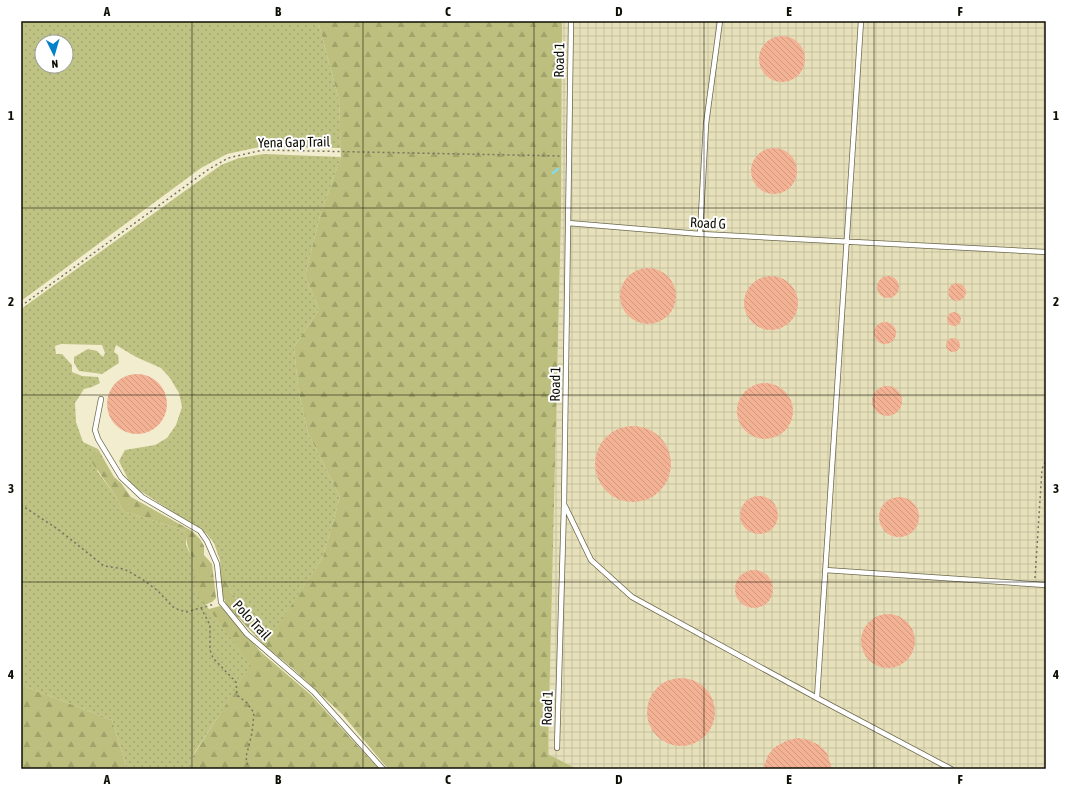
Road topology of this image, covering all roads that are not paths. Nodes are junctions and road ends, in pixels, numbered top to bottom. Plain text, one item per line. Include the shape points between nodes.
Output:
1 (571, 21) edge
2 (720, 21) edge
3 (861, 21) edge
4 (568, 223) junction
5 (700, 234) junction
6 (847, 241) junction
7 (1046, 252) edge
8 (101, 399) dead end
9 (564, 505) junction
10 (825, 570) junction
11 (1046, 585) edge
12 (817, 698) junction
13 (557, 748) dead end
14 (382, 769) edge
15 (952, 769) edge

1 - 4 lane, Road 1
2 - 5 lane via 706,124
3 - 6 lane
4 - 5 lane, Road G
4 - 9 lane, Road 1
5 - 6 lane, Road G
6 - 7 lane, Road G
6 - 10 lane
8 - 14 lane, Polo Trail via 95,430 120,477 154,505 200,531 217,564 221,602 247,634 314,692
9 - 12 lane via 592,560 632,597
9 - 13 lane, Road 1
10 - 11 lane
10 - 12 lane
12 - 15 lane

